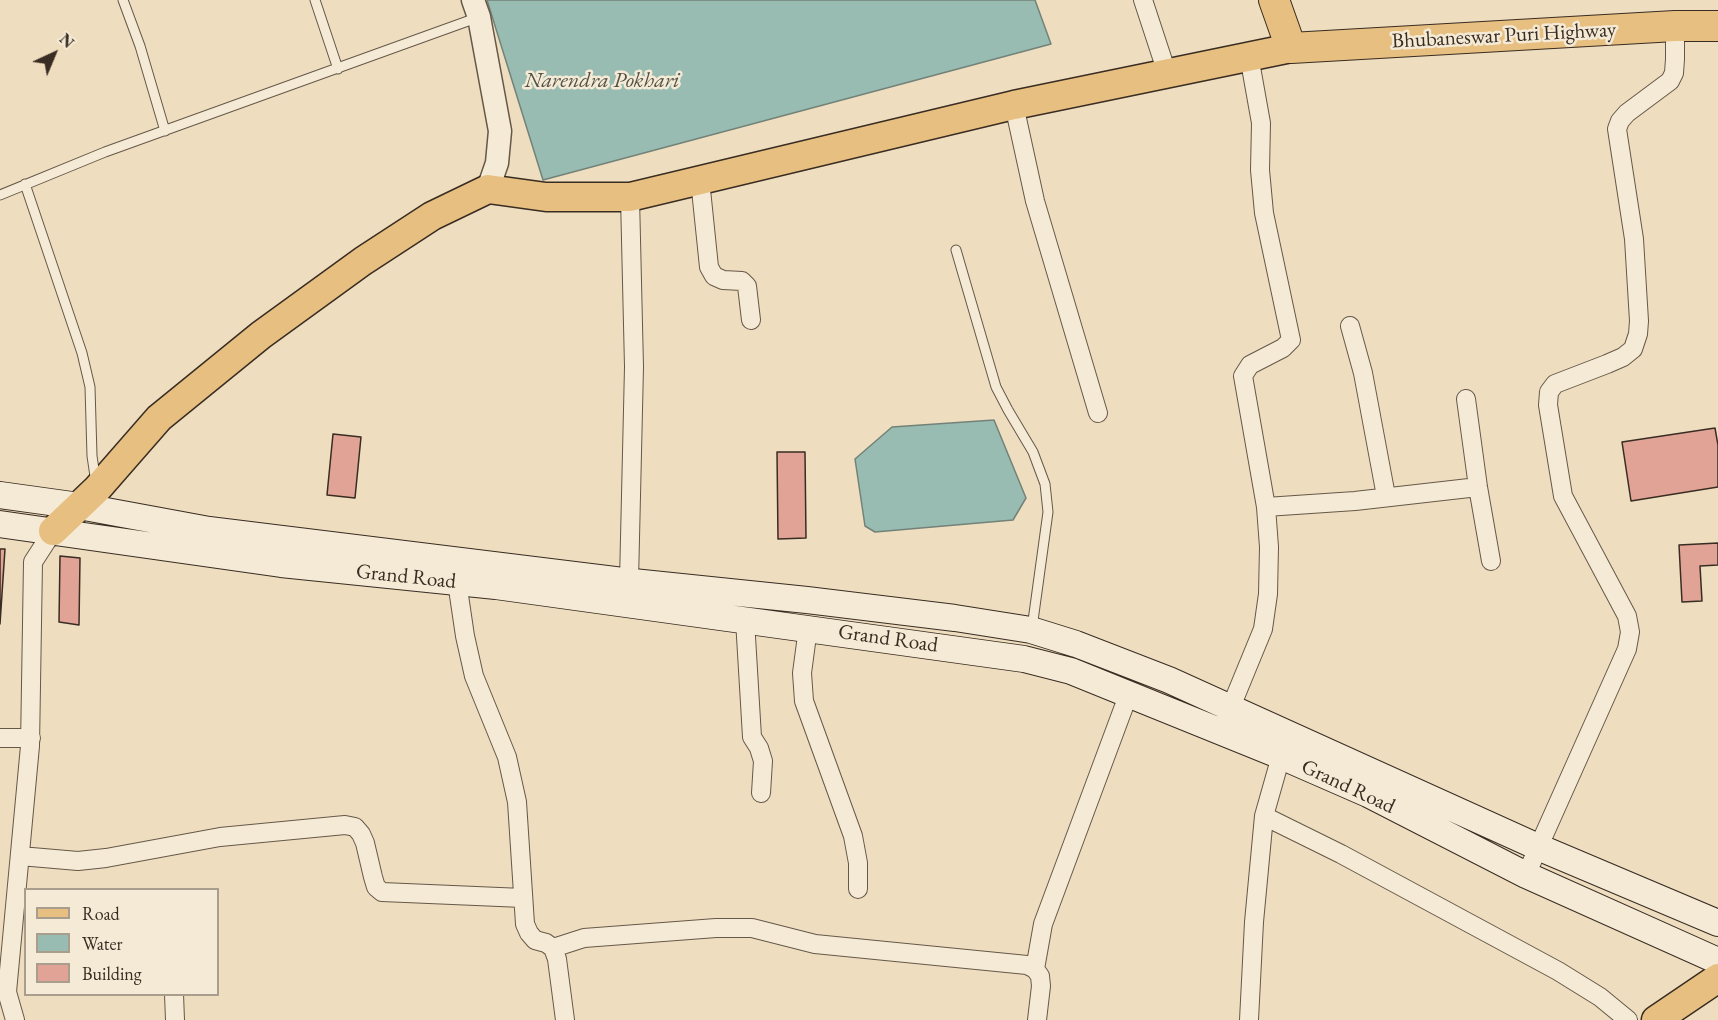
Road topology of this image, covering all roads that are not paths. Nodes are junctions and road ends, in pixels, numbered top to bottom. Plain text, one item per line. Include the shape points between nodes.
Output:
1 (123, 0) edge
2 (315, 0) edge
3 (1143, 0) edge
4 (1274, 0) edge
5 (476, 9) edge
6 (1675, 26) junction
7 (1718, 26) edge
8 (1291, 48) junction
9 (1249, 56) junction
10 (338, 69) junction
11 (1167, 73) junction
12 (1014, 105) junction
13 (165, 131) junction
14 (700, 180) junction
15 (26, 184) junction
16 (488, 189) junction
17 (0, 195) edge
18 (630, 197) junction
19 (956, 250) dead end
20 (751, 320) dead end
21 (1350, 326) dead end
22 (1466, 399) dead end
23 (1098, 413) dead end
24 (1478, 487) junction
25 (0, 495) edge
26 (1386, 496) junction
27 (88, 497) junction
28 (1266, 507) junction
29 (0, 524) edge
30 (53, 531) junction
31 (1491, 561) dead end
32 (629, 581) junction
33 (457, 582) junction
34 (745, 620) junction
35 (808, 628) junction
36 (1031, 630) junction
37 (1129, 693) junction
38 (1226, 719) junction
39 (0, 738) edge
40 (31, 738) junction
41 (1281, 756) junction
42 (761, 793) dead end
43 (1264, 816) junction
44 (1538, 846) junction
45 (20, 856) junction
46 (1526, 875) junction
47 (858, 889) dead end
48 (523, 898) junction
49 (1718, 923) edge
50 (553, 948) junction
51 (1718, 961) edge
52 (1035, 969) junction
53 (1718, 978) edge
54 (10, 986) edge
55 (174, 996) edge
56 (15, 1020) edge
57 (175, 1020) edge
58 (565, 1020) edge
59 (1037, 1020) edge
60 (1249, 1020) edge
61 (1628, 1020) edge
62 (1656, 1020) edge

1 - 13 lane
2 - 10 lane
3 - 11 street
4 - 8 highway
5 - 10 lane
5 - 16 street via 500,131 497,163
6 - 7 highway, Bhubaneswar Puri Highway
6 - 8 highway, Bhubaneswar Puri Highway
6 - 44 street via 1674,73 1670,81 1627,113 1617,129 1634,238 1639,321 1633,349 1607,364 1564,379 1550,392 1548,405 1563,496 1620,600 1630,632 1627,649
8 - 9 main road
9 - 11 main road
9 - 28 street via 1261,123 1264,213 1291,340 1250,365 1243,376
10 - 13 lane
11 - 12 main road
12 - 14 main road
12 - 23 street via 1035,201
13 - 15 lane
14 - 18 main road
14 - 20 street via 709,267 714,276 742,281 747,286
15 - 17 lane
15 - 27 lane via 90,387 92,456
16 - 18 main road via 546,196
16 - 27 main road via 432,216 261,335 159,418
18 - 32 street via 634,367
19 - 36 lane via 996,387 1033,452 1045,484 1048,512
21 - 26 street
22 - 24 street
24 - 26 street
24 - 31 street
25 - 27 main road, Grand Road
26 - 28 street
27 - 30 main road
27 - 32 main road, Grand Road via 208,530
28 - 38 street via 1268,594 1263,629
29 - 30 main road, Grand Road
30 - 33 main road, Grand Road via 281,564
30 - 40 street via 33,562
32 - 36 main road, Grand Road
33 - 34 main road, Grand Road
33 - 48 street via 474,676 507,757 518,802
34 - 35 main road, Grand Road
34 - 42 street via 752,737 763,761
35 - 37 main road, Grand Road via 1024,659 1071,671
35 - 47 street via 802,673 804,701 853,836
36 - 38 main road, Grand Road via 1169,680
37 - 38 main road, Grand Road
37 - 52 street via 1043,924
38 - 41 main road, Grand Road
38 - 44 main road, Grand Road
39 - 40 street
40 - 45 street
41 - 43 street
41 - 46 main road, Grand Road
43 - 60 street
43 - 61 street via 1558,970
44 - 46 street
44 - 49 main road, Grand Road
45 - 48 street via 78,861 220,837 345,825 355,827 366,843 373,878 382,892
45 - 54 street
46 - 51 main road, Grand Road
48 - 50 street via 529,933
50 - 52 street via 584,938 752,928 815,944 1027,965
50 - 58 street
52 - 59 street via 1041,986
53 - 62 main road
54 - 56 street
55 - 57 street

